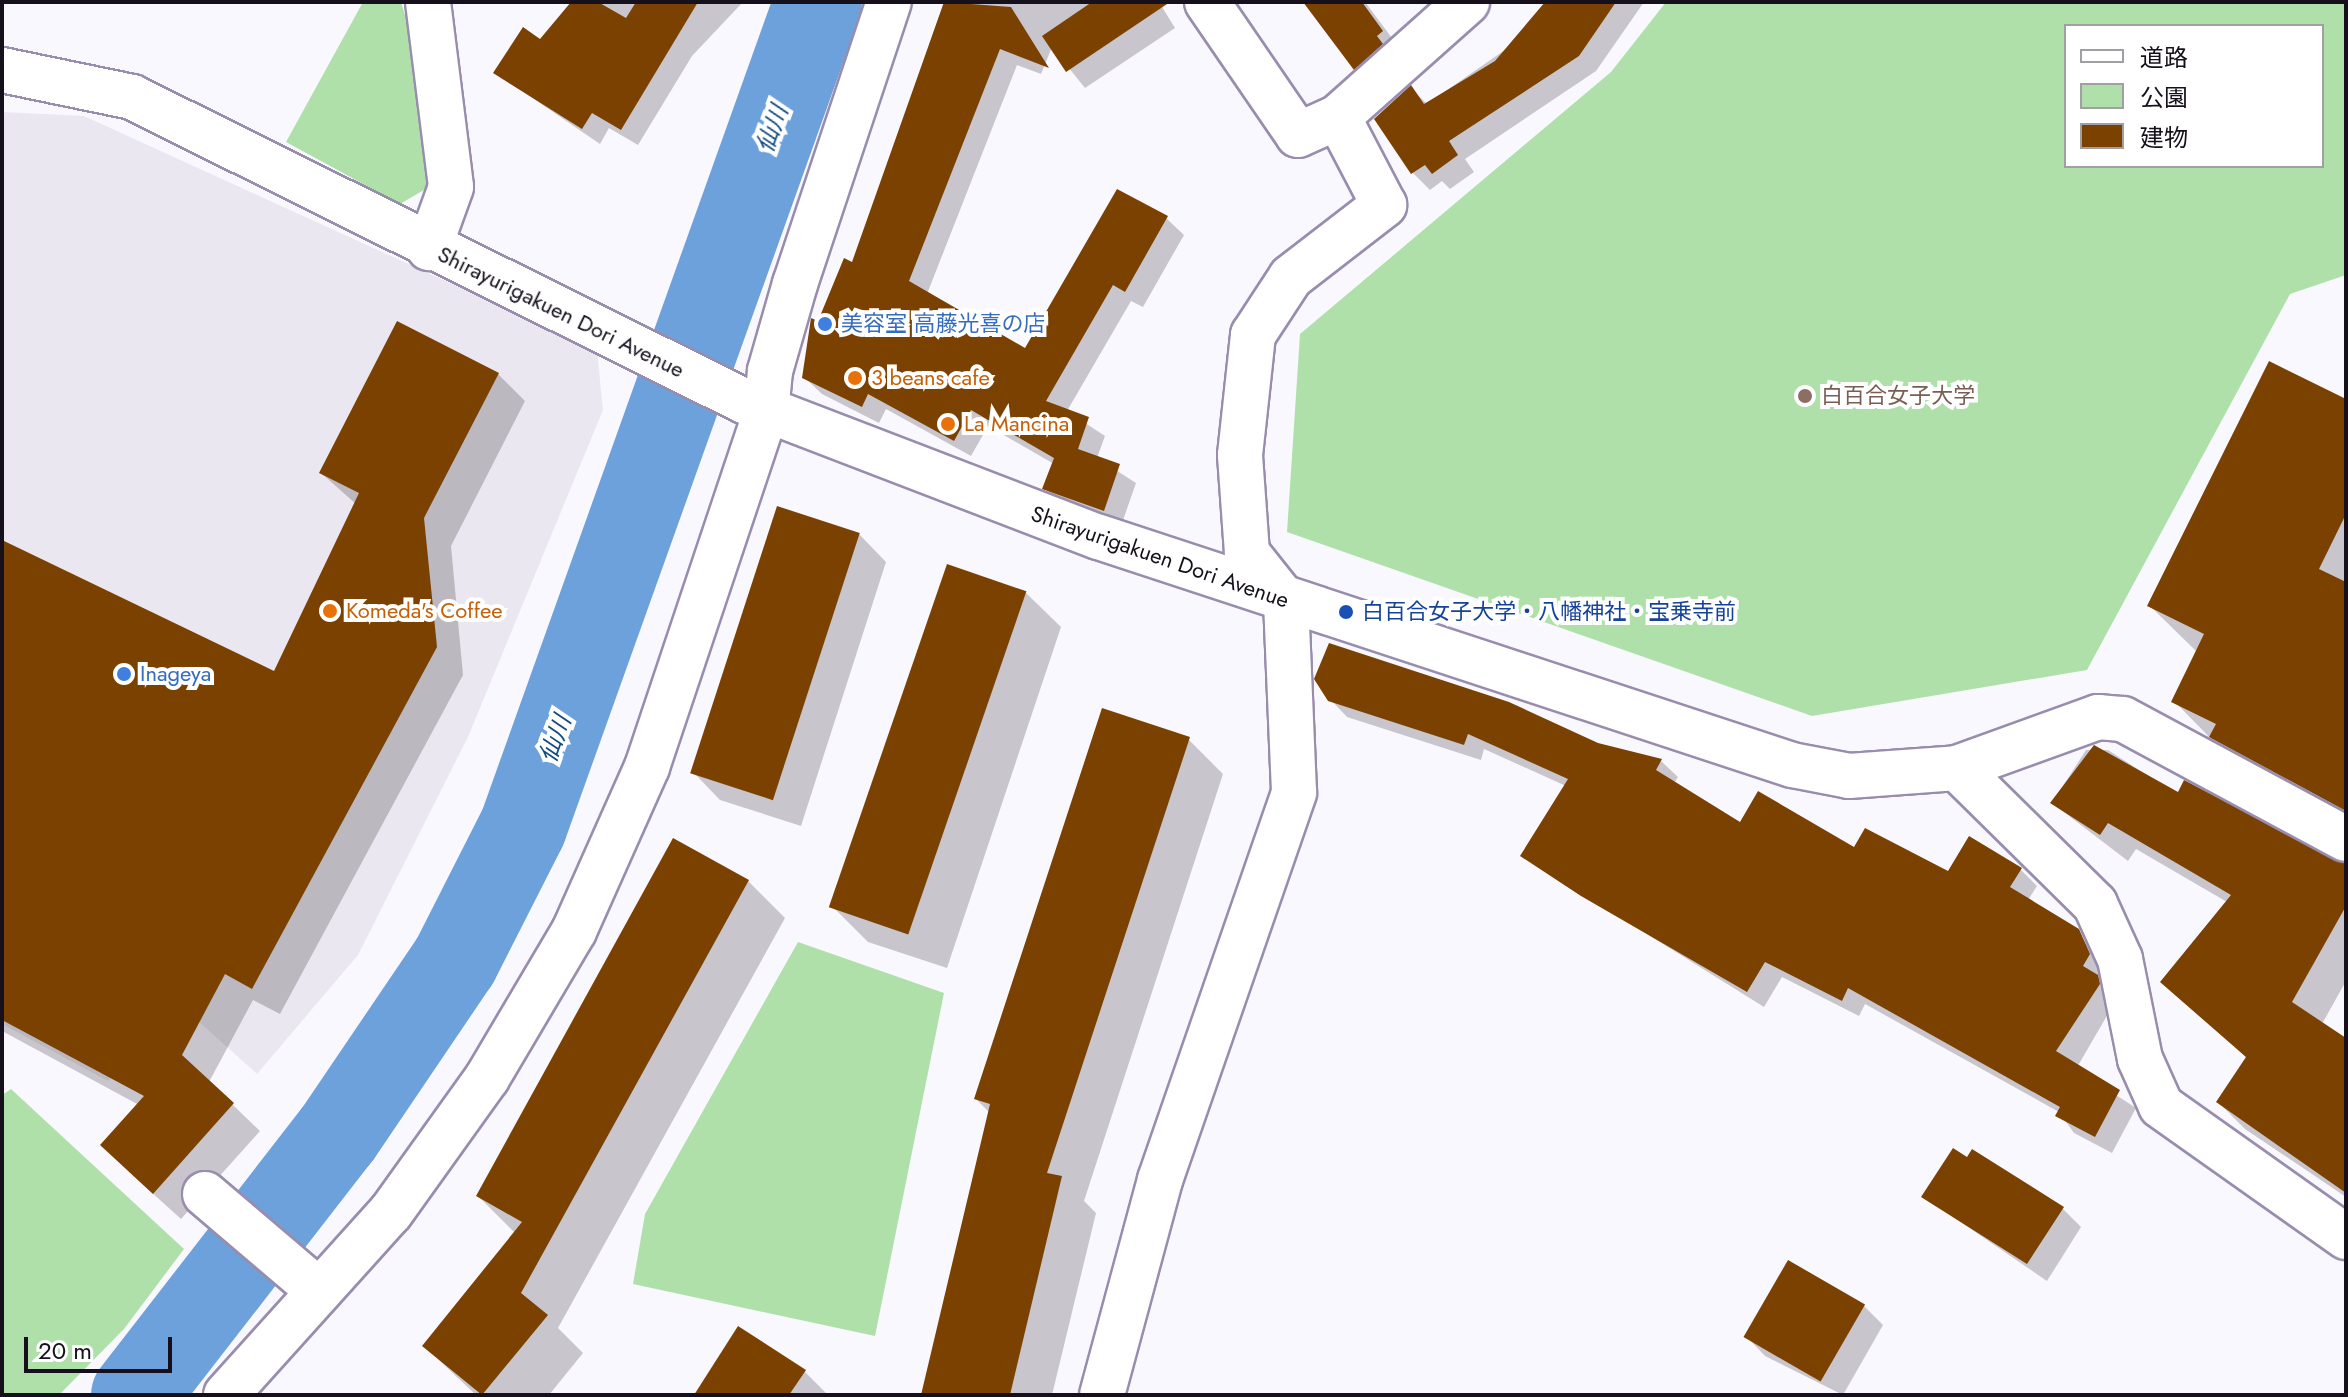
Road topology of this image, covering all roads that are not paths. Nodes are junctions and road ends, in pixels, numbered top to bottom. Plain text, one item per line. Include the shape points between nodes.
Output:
1 (428, 2) edge
2 (889, 2) edge
3 (1207, 2) edge
4 (1467, 2) edge
5 (2, 70) edge
6 (1338, 117) junction
7 (429, 248) junction
8 (755, 406) junction
9 (1286, 602) junction
10 (1957, 768) junction
11 (2346, 839) edge
12 (205, 1194) dead end
13 (2346, 1237) edge
14 (304, 1279) junction
15 (226, 1395) edge
16 (1102, 1395) edge

1 - 7 street via 451,187
2 - 8 street
3 - 6 street via 1298,135
4 - 6 street
5 - 7 street, Shirayurigakuen Dori Avenue via 132,97
6 - 9 street via 1384,205 1291,277 1253,335 1251,350 1240,455 1247,553
7 - 8 street, Shirayurigakuen Dori Avenue
8 - 9 street, Shirayurigakuen Dori Avenue
8 - 14 street via 647,767 574,931 479,1090 391,1212
9 - 10 street, Shirayurigakuen Dori Avenue via 1792,765 1849,776
9 - 16 street via 1294,792 1160,1180
10 - 11 street, Shirayurigakuen Dori Avenue via 2098,717 2123,719
10 - 13 street via 2095,904 2120,959 2140,1059 2161,1106
12 - 14 street
14 - 15 street

